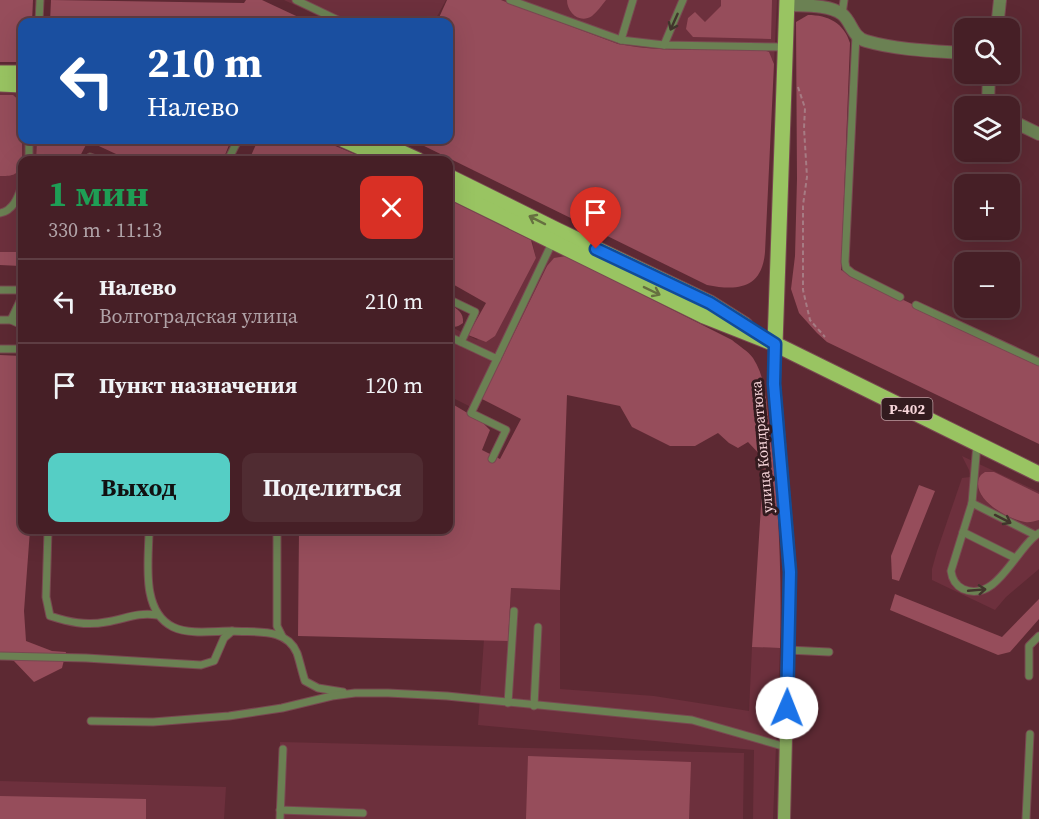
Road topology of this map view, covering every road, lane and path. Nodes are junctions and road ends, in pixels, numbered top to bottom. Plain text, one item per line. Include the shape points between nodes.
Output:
1 (40, 0) edge
2 (296, 0) edge
3 (510, 0) edge
4 (543, 0) edge
5 (633, 0) edge
6 (683, 0) edge
7 (844, 0) edge
8 (1000, 0) edge
9 (787, 3) edge
10 (542, 10) junction
11 (842, 14) junction
12 (39, 18) edge
13 (334, 18) edge
14 (998, 18) edge
15 (856, 35) junction
16 (621, 40) junction
17 (664, 45) junction
18 (784, 47) junction
19 (954, 52) edge
20 (0, 73) edge
21 (18, 73) edge
22 (0, 84) edge
23 (18, 85) edge
24 (797, 85) dead end
25 (1020, 125) edge
26 (1039, 134) edge
27 (364, 144) edge
28 (383, 148) edge
29 (406, 156) edge
30 (453, 179) edge
31 (453, 193) edge
32 (18, 195) edge
33 (0, 213) edge
34 (552, 243) junction
35 (0, 290) edge
36 (18, 290) edge
37 (900, 297) dead end
38 (453, 301) edge
39 (18, 305) edge
40 (916, 305) dead end
41 (0, 320) edge
42 (11, 320) junction
43 (18, 323) edge
44 (825, 337) dead end
45 (453, 338) edge
46 (461, 342) junction
47 (775, 344) junction
48 (0, 349) edge
49 (18, 349) edge
50 (497, 359) junction
51 (1039, 362) edge
52 (977, 444) junction
53 (492, 459) dead end
54 (1039, 474) edge
55 (972, 503) junction
56 (963, 532) junction
57 (48, 534) edge
58 (149, 534) edge
59 (277, 534) edge
60 (1037, 534) edge
61 (1015, 558) junction
62 (514, 611) dead end
63 (157, 615) junction
64 (538, 627) dead end
65 (232, 631) junction
66 (282, 636) junction
67 (1039, 636) edge
68 (788, 650) junction
69 (829, 651) dead end
70 (0, 656) edge
71 (1029, 676) dead end
72 (355, 693) junction
73 (508, 703) junction
74 (534, 706) junction
75 (91, 721) dead end
76 (1030, 734) dead end
77 (786, 747) junction
78 (283, 749) dead end
79 (1029, 757) junction
80 (1039, 757) edge
81 (280, 810) junction
82 (363, 813) dead end
83 (280, 819) edge
84 (784, 819) edge
85 (1026, 819) edge

1 - 12 lane
2 - 13 lane
3 - 10 lane
4 - 10 lane
5 - 16 lane
6 -> 17 lane
7 - 11 lane
8 - 14 street
9 - 11 street
9 - 18 main road, улица Кондратюка
10 - 16 lane
11 - 15 street
15 - 19 street via 865,41
15 - 37 lane via 846,268
16 - 17 lane
17 - 18 lane
18 - 47 main road, улица Кондратюка
20 - 21 main road
22 - 23 main road
24 - 44 path via 805,108 803,290 810,320
25 - 26 street
27 - 28 main road
28 - 29 main road
47 -> 30 main road via 710,303
31 - 34 main road
32 - 33 lane via 13,206
34 -> 47 main road via 704,316
34 - 50 lane
35 - 36 lane
38 - 46 lane via 475,312
39 - 42 lane
40 - 51 lane
41 - 42 lane
42 - 43 lane
45 - 46 lane
46 - 50 lane
47 - 52 main road, Р-402
47 - 68 street, улица Кондратюка via 774,384 790,572
48 - 49 lane
50 - 53 lane via 471,413 506,430
52 - 54 main road, Р-402
52 - 55 lane
55 - 56 lane
55 -> 60 lane
56 - 61 lane
56 -> 61 lane via 951,578 965,590 987,589
57 - 63 lane via 46,597 50,616 85,624 143,613
58 - 63 lane via 150,596
59 - 66 lane via 277,626
60 - 61 lane
62 - 73 lane
63 - 65 lane via 173,627
64 - 74 lane
65 - 66 lane
65 - 70 lane via 224,638 214,661 201,665
66 - 72 lane via 296,653 305,681 318,688
67 - 71 lane via 1029,646
68 - 69 lane
68 - 77 street, улица Кондратюка
72 - 73 lane via 447,696
72 - 75 lane via 229,716 153,722
73 - 74 lane
74 - 77 lane via 692,720
76 - 79 lane
77 - 84 street, улица Кондратюка
78 - 81 lane
79 - 80 lane
79 - 85 lane
81 - 82 lane
81 - 83 lane

